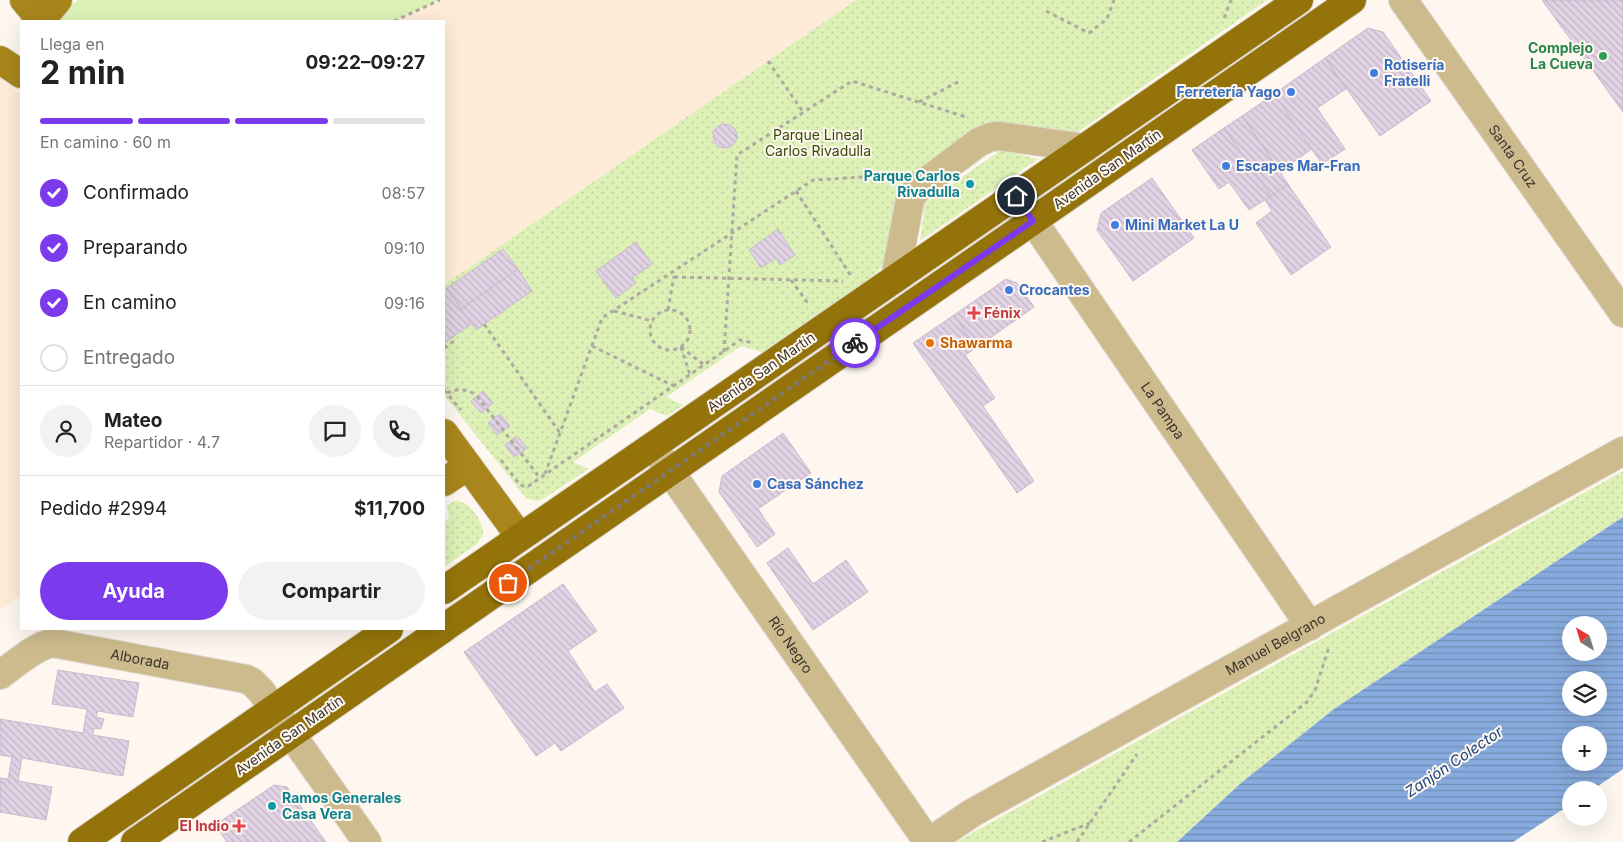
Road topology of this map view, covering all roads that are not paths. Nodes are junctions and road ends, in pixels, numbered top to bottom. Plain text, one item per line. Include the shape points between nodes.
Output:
1 (24, 0) edge
2 (58, 0) edge
3 (1299, 0) edge
4 (1352, 0) edge
5 (1403, 0) edge
6 (36, 20) edge
7 (42, 20) edge
8 (20, 55) edge
9 (0, 60) edge
10 (20, 73) edge
11 (1085, 148) junction
12 (1016, 196) junction
13 (1033, 221) junction
14 (895, 279) junction
15 (1623, 313) edge
16 (445, 434) edge
17 (653, 447) junction
18 (1623, 451) edge
19 (468, 466) junction
20 (670, 471) junction
21 (445, 481) edge
22 (520, 537) junction
23 (445, 589) edge
24 (445, 627) edge
25 (386, 630) edge
26 (440, 630) edge
27 (1321, 633) junction
28 (358, 640) edge
29 (0, 674) edge
30 (274, 710) junction
31 (291, 734) junction
32 (82, 842) edge
33 (135, 842) edge
34 (367, 842) edge
35 (928, 842) edge

1 - 6 main road via 34,12
2 - 7 main road
3 - 11 highway, Avenida San Martín
4 - 13 highway, Avenida San Martín
5 - 15 street, Santa Cruz
8 - 9 main road
9 - 10 main road
11 - 12 highway, Avenida San Martín
11 - 14 street via 999,136 979,142 913,194
12 - 13 street, La Pampa
12 - 14 highway, Avenida San Martín
13 - 20 highway, Avenida San Martín
13 - 27 street, La Pampa
14 - 17 highway, Avenida San Martín
16 - 19 main road
17 - 20 street, Río Negro
17 - 22 highway, Avenida San Martín
18 - 27 street, Manuel Belgrano
19 - 21 main road
19 - 22 main road
20 - 24 highway, Avenida San Martín
20 - 35 street, Río Negro
22 - 23 highway, Avenida San Martín
25 - 28 highway
26 - 31 highway, Avenida San Martín
27 - 35 street, Manuel Belgrano via 972,813
28 - 30 highway
29 - 30 street, Alborada via 42,646 59,644 240,677 257,686
30 - 31 street, Alborada
30 - 32 highway
31 - 33 highway, Avenida San Martín
31 - 34 street, Alborada

